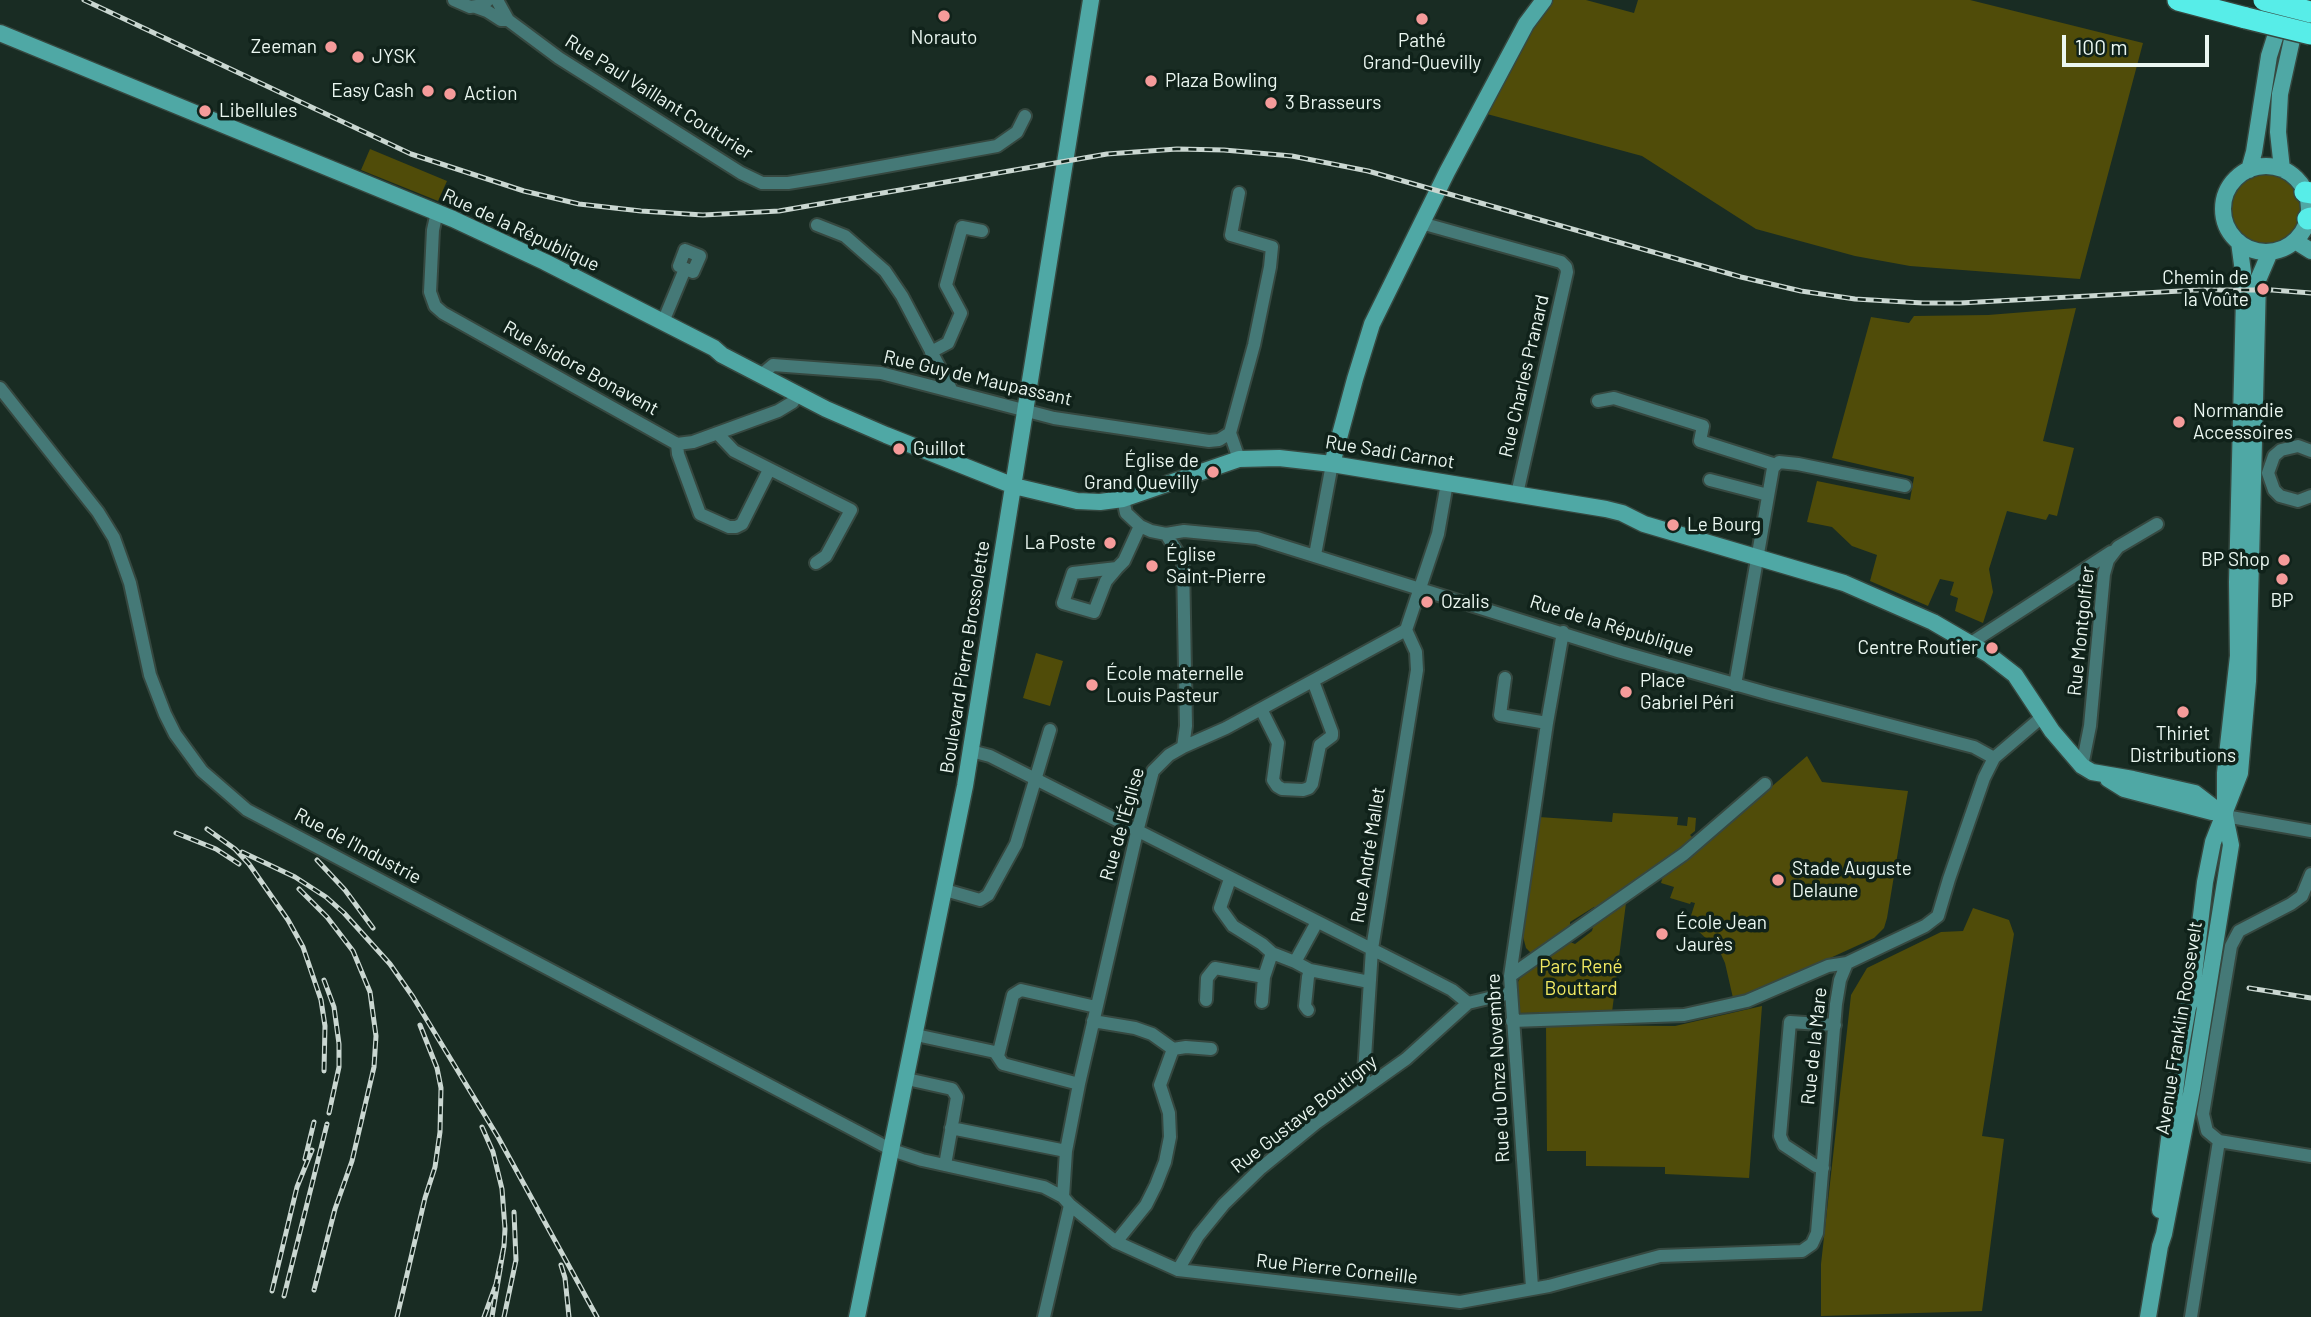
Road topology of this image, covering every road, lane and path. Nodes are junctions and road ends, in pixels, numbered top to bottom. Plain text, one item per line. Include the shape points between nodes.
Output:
1 (454, 0) edge
2 (488, 0) edge
3 (497, 0) edge
4 (1091, 0) edge
5 (1545, 0) edge
6 (2178, 0) edge
7 (2264, 0) edge
8 (2288, 0) edge
9 (2308, 0) edge
10 (476, 7) junction
11 (2311, 12) edge
12 (508, 20) junction
13 (0, 33) edge
14 (2311, 34) edge
15 (1025, 116) dead end
16 (2281, 169) junction
17 (2249, 170) junction
18 (2308, 192) edge
19 (1239, 193) dead end
20 (438, 212) junction
21 (2309, 218) edge
22 (1421, 223) junction
23 (817, 225) dead end
24 (982, 231) dead end
25 (2295, 241) junction
26 (2239, 242) junction
27 (2270, 251) junction
28 (2311, 251) edge
29 (685, 269) dead end
30 (663, 322) junction
31 (931, 352) junction
32 (761, 375) junction
33 (0, 388) edge
34 (952, 391) junction
35 (796, 394) junction
36 (1598, 401) dead end
37 (1026, 412) junction
38 (717, 433) junction
39 (1230, 433) junction
40 (677, 444) junction
41 (2311, 451) edge
42 (1239, 459) junction
43 (1332, 464) junction
44 (1776, 465) junction
45 (769, 470) junction
46 (1710, 480) dead end
47 (1447, 483) junction
48 (1014, 486) junction
49 (1905, 486) dead end
50 (1517, 494) junction
51 (1768, 495) junction
52 (2311, 496) edge
53 (1123, 499) junction
54 (2157, 524) dead end
55 (1140, 526) junction
56 (1166, 534) junction
57 (2118, 547) junction
58 (1315, 555) junction
59 (1758, 556) junction
60 (816, 563) dead end
61 (1117, 568) junction
62 (1420, 589) junction
63 (1406, 629) junction
64 (1563, 632) junction
65 (1971, 643) junction
66 (1505, 677) dead end
67 (1313, 681) junction
68 (1735, 685) junction
69 (1261, 709) junction
70 (2042, 717) junction
71 (1547, 723) junction
72 (1050, 730) dead end
73 (1182, 747) junction
74 (971, 751) junction
75 (1994, 758) junction
76 (2082, 766) junction
77 (1036, 780) junction
78 (1765, 784) dead end
79 (2225, 816) junction
80 (2311, 831) edge
81 (1137, 832) junction
82 (2311, 874) edge
83 (1230, 879) junction
84 (945, 890) junction
85 (1317, 922) junction
86 (1372, 949) junction
87 (1272, 953) junction
88 (1295, 962) junction
89 (1847, 963) junction
90 (1310, 970) junction
91 (1510, 976) junction
92 (1264, 977) junction
93 (1369, 982) junction
94 (1510, 993) junction
95 (1206, 1000) dead end
96 (1262, 1002) dead end
97 (1468, 1003) junction
98 (1096, 1007) junction
99 (1307, 1010) dead end
100 (1093, 1021) junction
101 (1512, 1021) junction
102 (1835, 1025) junction
103 (916, 1035) junction
104 (1173, 1049) junction
105 (1211, 1049) dead end
106 (998, 1056) junction
107 (907, 1079) junction
108 (1079, 1083) junction
109 (1363, 1089) junction
110 (951, 1128) junction
111 (2219, 1140) junction
112 (892, 1150) junction
113 (1066, 1151) junction
114 (2311, 1156) edge
115 (944, 1165) junction
116 (1823, 1168) junction
117 (1067, 1201) junction
118 (1116, 1242) junction
119 (1802, 1251) joint
120 (1178, 1270) junction
121 (1532, 1287) junction
122 (857, 1317) edge
123 (1044, 1317) edge
124 (2148, 1317) edge
125 (2191, 1317) edge

1 - 10 street, Rue Paul Vaillant Couturier
2 - 10 street
3 - 12 street, Rue Paul Vaillant Couturier
4 - 37 main road, Boulevard Pierre Brossolette
5 - 22 main road via 1526,24
6 - 14 highway, bridge
7 - 11 highway, bridge
8 - 17 main road via 2269,56
9 - 16 main road via 2293,35 2280,94
10 - 12 street, Rue Paul Vaillant Couturier
12 - 15 street, Rue Paul Vaillant Couturier via 559,58 762,183 788,183 997,146 1017,132
13 - 20 main road, Rue de la République
16 - 17 main road
16 - 18 main road
17 - 26 main road via 2230,187 2224,203 2225,220
18 - 21 main road
19 - 39 street via 1231,235 1272,247 1254,345
20 - 30 main road, Rue de la République
20 - 40 street, Rue Isidore Bonavent via 430,292 435,306
21 - 25 main road
22 - 43 main road via 1372,324
22 - 50 street, Rue Charles Pranard via 1566,267
23 - 31 street via 845,236 885,271
24 - 31 street via 962,227 946,285 961,313 948,343
25 - 27 main road
25 - 28 main road
26 - 27 main road
26 - 79 main road, Avenue Franklin Roosevelt via 2244,298 2238,656
27 - 79 main road, Avenue Franklin Roosevelt via 2258,280 2246,713 2240,773
29 - 30 street
30 - 32 main road, Rue de la République
31 - 34 street
32 - 34 street, Rue Guy de Maupassant via 772,365 881,373
32 - 35 main road, Rue de la République
33 - 112 street, Rue de l'Industrie via 114,538 130,583 150,675 165,714 186,751 217,786 247,810
34 - 37 street, Rue Guy de Maupassant
35 - 38 street via 793,402 778,411
35 - 48 main road, Rue de la République
36 - 44 street via 1614,398 1703,426 1700,441
37 - 39 street, Rue Guy de Maupassant via 1209,441
37 - 48 main road, Boulevard Pierre Brossolette
38 - 40 street
38 - 45 street via 734,451
39 - 42 street
40 - 45 street via 700,513 729,527 742,524
41 - 52 street via 2298,446 2281,450 2268,473 2280,496 2298,501
42 - 43 main road, Rue Sadi Carnot
42 - 53 main road, Rue Sadi Carnot
43 - 47 main road, Rue Sadi Carnot
43 - 58 street
44 - 49 street via 1798,464
44 - 51 street
45 - 60 street via 851,510 827,556
46 - 51 street
47 - 50 main road, Rue Sadi Carnot
47 - 62 street
48 - 53 main road, Rue Sadi Carnot via 1077,501
48 - 74 main road, Boulevard Pierre Brossolette
50 - 59 main road, Rue Sadi Carnot via 1622,513 1644,524
51 - 59 street
53 - 55 street via 1126,513
54 - 57 street, Rue Montgolfier
55 - 56 street
55 - 61 street
56 - 58 street, Rue de la République via 1184,531 1257,538
56 - 73 street via 1183,561 1186,726
57 - 65 street
57 - 76 street, Rue Montgolfier via 2104,574
58 - 62 street, Rue de la République
59 - 65 main road, Rue Sadi Carnot via 1844,583
59 - 68 street
61 - 61 street via 1106,580 1094,612 1063,603 1073,573
62 - 63 street
62 - 64 street, Rue de la République
63 - 67 street, Rue de l'Église
63 - 86 street, Rue André Mallet via 1418,670
64 - 68 street, Rue de la République
64 - 71 street, Rue du Onze Novembre
65 - 70 main road, Rue Sadi Carnot via 2015,675
66 - 71 street via 1500,715
67 - 69 street, Rue de l'Église
67 - 69 street via 1332,736 1322,743 1308,788 1282,789 1273,780 1278,743
68 - 75 street, Rue de la République via 1974,747
69 - 73 street, Rue de l'Église
70 - 75 street
70 - 76 main road, Rue Sadi Carnot
71 - 91 street, Rue du Onze Novembre
72 - 77 street
73 - 81 street, Rue de l'Église via 1153,771
74 - 77 street
74 - 84 main road, Boulevard Pierre Brossolette
75 - 89 street via 1938,916
76 - 79 main road, Rue Sadi Carnot via 2195,793
77 - 81 street
77 - 84 street via 1016,844 988,895 980,900
78 - 91 street via 1684,854
79 - 80 street
79 - 124 main road, Avenue Franklin Roosevelt via 2231,845 2210,982
81 - 83 street
81 - 98 street, Rue de l'Église
82 - 111 street via 2302,896 2239,931 2231,946 2203,1114 2207,1132
83 - 85 street
83 - 87 street via 1220,908 1233,926
84 - 103 main road, Boulevard Pierre Brossolette
85 - 86 street
85 - 88 street
86 - 93 street, Rue André Mallet
86 - 97 street
87 - 88 street
87 - 92 street
88 - 90 street
89 - 101 street via 1828,966 1747,1001 1684,1015
89 - 102 street, Rue de la Mare via 1840,980
90 - 93 street
90 - 99 street
91 - 94 street, Rue du Onze Novembre
92 - 95 street via 1215,968 1207,978
92 - 96 street
93 - 109 street, Rue André Mallet
94 - 97 street
94 - 101 street, Rue du Onze Novembre
97 - 109 street, Rue Gustave Boutigny via 1406,1059
98 - 100 street, Rue de l'Église
98 - 106 street via 1021,990 1013,995
100 - 104 street via 1152,1034
100 - 108 street, Rue de l'Église
101 - 121 street, Rue du Onze Novembre
102 - 116 street, Rue de la Mare
102 - 116 street via 1790,1022 1780,1136 1784,1145
103 - 106 street
103 - 107 main road, Boulevard Pierre Brossolette
104 - 105 street
104 - 118 street via 1160,1085 1169,1113 1165,1162 1146,1205
106 - 108 street via 1003,1063
107 - 110 street via 952,1089 957,1097
107 - 112 main road, Boulevard Pierre Brossolette
108 - 113 street, Rue de l'Église
109 - 120 street, Rue Gustave Boutigny via 1251,1177 1198,1236
110 - 113 street
110 - 115 street
111 - 114 street
111 - 125 street
112 - 115 street, Rue Pierre Corneille
112 - 122 main road, Boulevard Pierre Brossolette
113 - 117 street, Rue de l'Église
115 - 117 street, Rue Pierre Corneille via 1044,1187
116 - 119 street, Rue de la Mare via 1817,1233
117 - 118 street, Rue Pierre Corneille
117 - 123 street, Rue de l'Église
118 - 120 street, Rue Pierre Corneille
119 - 121 street, Rue Pierre Corneille via 1660,1256
120 - 121 street, Rue Pierre Corneille via 1460,1302

